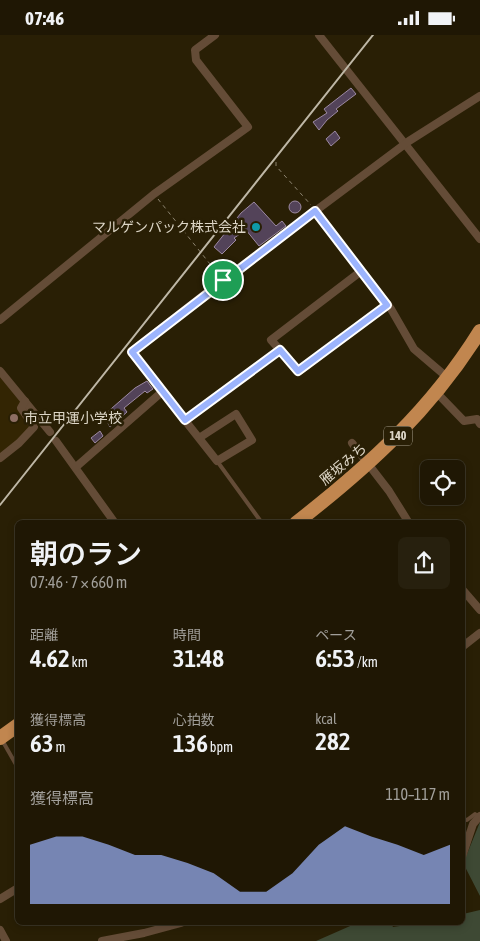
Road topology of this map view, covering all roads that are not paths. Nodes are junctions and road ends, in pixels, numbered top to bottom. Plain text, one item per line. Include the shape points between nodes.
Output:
1 (216, 35) edge
2 (318, 35) edge
3 (480, 96) edge
4 (405, 145) junction
5 (315, 211) junction
6 (480, 239) edge
7 (360, 272) junction
8 (387, 305) junction
9 (0, 320) edge
10 (480, 331) edge
11 (280, 350) junction
12 (0, 371) edge
13 (448, 379) junction
14 (163, 391) junction
15 (437, 393) junction
16 (25, 401) junction
17 (185, 420) junction
18 (480, 424) edge
19 (50, 432) dead end
20 (199, 438) junction
21 (56, 441) dead end
22 (352, 443) dead end
23 (0, 458) edge
24 (217, 461) junction
25 (370, 464) junction
26 (76, 467) junction
27 (113, 520) edge
28 (260, 520) edge
29 (300, 520) edge
30 (407, 520) edge
31 (465, 592) edge
32 (480, 610) edge
33 (480, 633) edge
34 (465, 645) edge
35 (15, 727) edge
36 (0, 738) edge
37 (15, 763) edge
38 (479, 816) edge
39 (465, 820) edge
40 (465, 848) edge
41 (15, 890) edge
42 (0, 899) edge
43 (174, 925) edge
44 (0, 930) edge
45 (6, 941) edge
46 (102, 941) edge

1 - 9 street via 196,50 196,60 248,127 154,194
2 - 4 street
3 - 4 street
4 - 5 street
4 - 6 street
5 - 7 street
5 - 14 street via 132,352
7 - 8 street
7 - 11 street via 271,340
8 - 11 street via 298,371
8 - 13 street via 414,349
10 - 13 highway, 雁坂みち / 140
11 - 17 street
12 - 16 street
13 - 15 highway, 雁坂みち / 140
14 - 17 street
14 - 26 street
15 - 18 street via 464,421 477,419
15 - 25 highway, 雁坂みち / 140
16 - 19 street
16 - 23 street via 21,408 34,427
17 - 20 street
20 - 24 street
20 - 24 street via 236,414 252,440
21 - 26 street
22 - 25 street
24 - 28 lane
25 - 29 highway, 雁坂みち / 140
25 - 30 street
26 - 27 street
31 - 32 street
33 - 34 street
35 - 36 highway
36 - 37 lane
38 - 39 lane via 475,814
38 - 40 street
41 - 42 street
43 - 46 street
44 - 45 street

